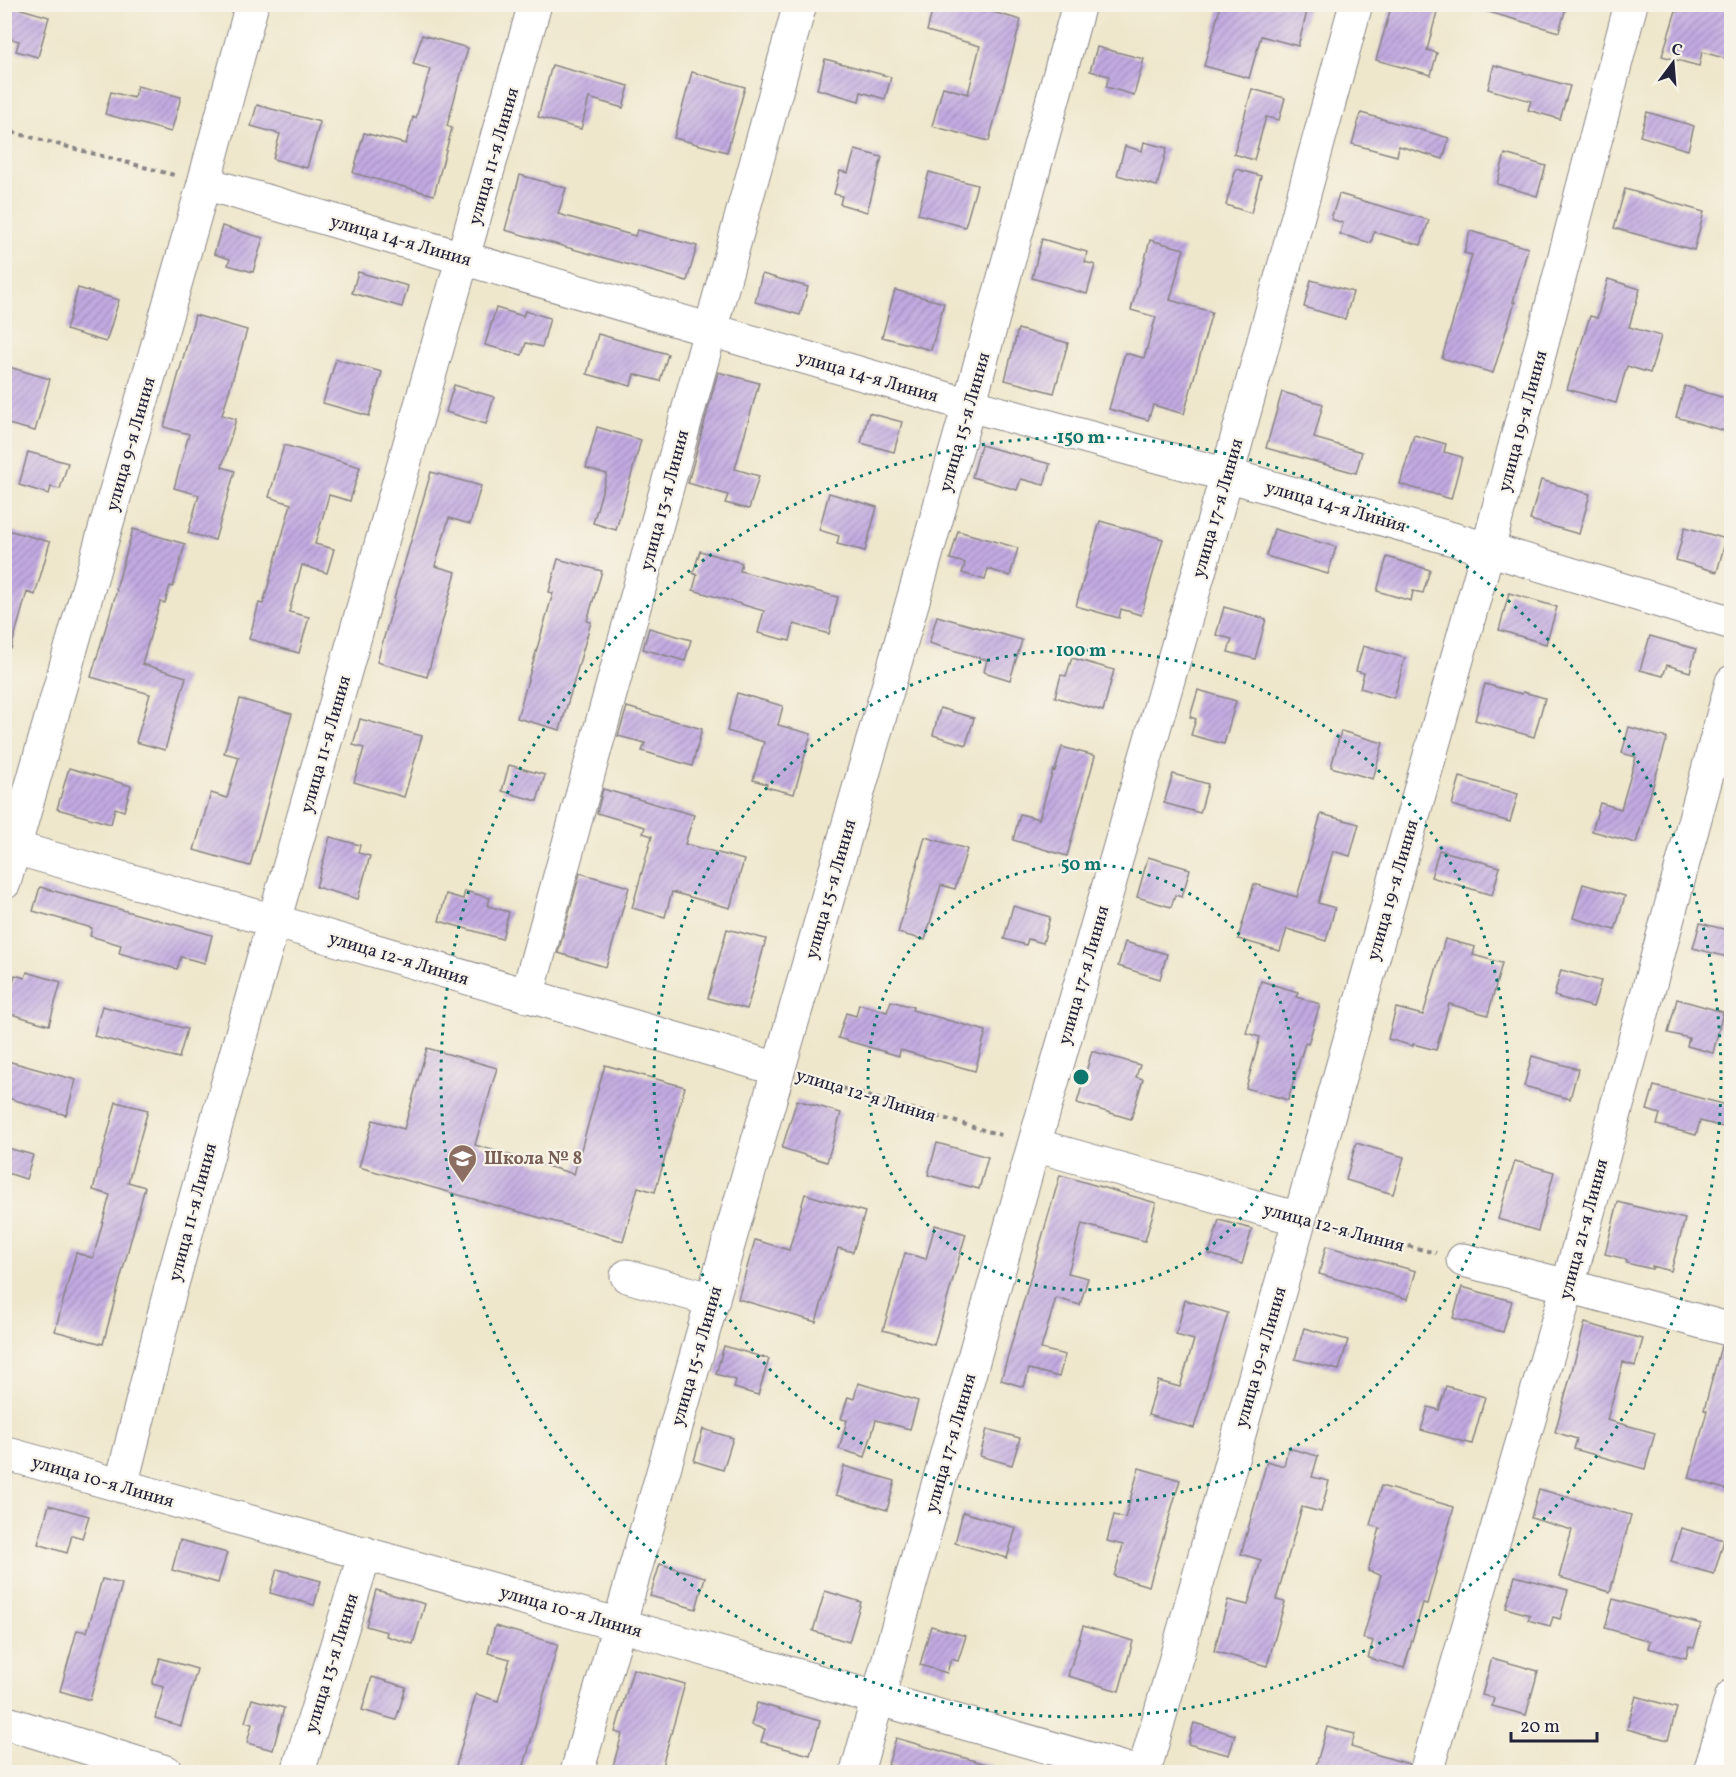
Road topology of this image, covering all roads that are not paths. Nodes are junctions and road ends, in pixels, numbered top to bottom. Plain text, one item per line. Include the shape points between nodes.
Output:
1 (252, 4) edge
2 (535, 4) edge
3 (800, 4) edge
4 (1079, 4) edge
5 (1356, 4) edge
6 (1631, 4) edge
7 (204, 183) junction
8 (464, 259) junction
9 (710, 330) junction
10 (969, 405) junction
11 (1227, 475) junction
12 (1488, 549) junction
13 (1731, 623) edge
14 (1731, 682) edge
15 (10, 846) edge
16 (4, 883) edge
17 (274, 921) junction
18 (527, 996) junction
19 (778, 1069) junction
20 (1034, 1145) junction
21 (1299, 1219) junction
22 (1463, 1260) road end
23 (627, 1276) dead end
24 (1568, 1286) junction
25 (712, 1300) junction
26 (1731, 1330) edge
27 (4, 1453) edge
28 (121, 1486) junction
29 (365, 1553) junction
30 (620, 1624) junction
31 (1731, 1696) edge
32 (879, 1699) junction
33 (4, 1722) edge
34 (166, 1773) edge
35 (298, 1773) edge
36 (577, 1773) edge
37 (857, 1773) edge
38 (1136, 1773) edge
39 (1144, 1773) edge
40 (1426, 1773) edge
41 (1710, 1773) edge

1 - 7 street, улица 9-я Линия
2 - 8 street, улица 11-я Линия
3 - 9 street, улица 13-я Линия
4 - 10 street, улица 15-я Линия
5 - 11 street, улица 17-я Линия
6 - 12 street, улица 19-я Линия
7 - 8 street, улица 14-я Линия
7 - 15 street, улица 9-я Линия
8 - 9 street, улица 14-я Линия
8 - 17 street, улица 11-я Линия
9 - 10 street, улица 14-я Линия
9 - 18 street, улица 13-я Линия
10 - 11 street, улица 14-я Линия
10 - 19 street, улица 15-я Линия
11 - 12 street, улица 14-я Линия
11 - 20 street, улица 17-я Линия
12 - 13 street, улица 14-я Линия
12 - 21 street, улица 19-я Линия
14 - 24 street, улица 21-я Линия
15 - 16 street, улица 9-я Линия
15 - 17 street, улица 12-я Линия
17 - 18 street, улица 12-я Линия
17 - 28 street, улица 11-я Линия
18 - 19 street, улица 12-я Линия
19 - 25 street, улица 15-я Линия
20 - 21 street, улица 12-я Линия
20 - 32 street, улица 17-я Линия
21 - 39 street, улица 19-я Линия
22 - 24 street
23 - 25 street
24 - 26 street
24 - 40 street, улица 21-я Линия
25 - 30 street, улица 15-я Линия
27 - 28 street, улица 10-я Линия
28 - 29 street, улица 10-я Линия
29 - 30 street, улица 10-я Линия
29 - 35 street, улица 13-я Линия
30 - 32 street, улица 10-я Линия
30 - 36 street, улица 15-я Линия
31 - 41 street
32 - 37 street, улица 17-я Линия
32 - 38 street, улица 10-я Линия
33 - 34 street

